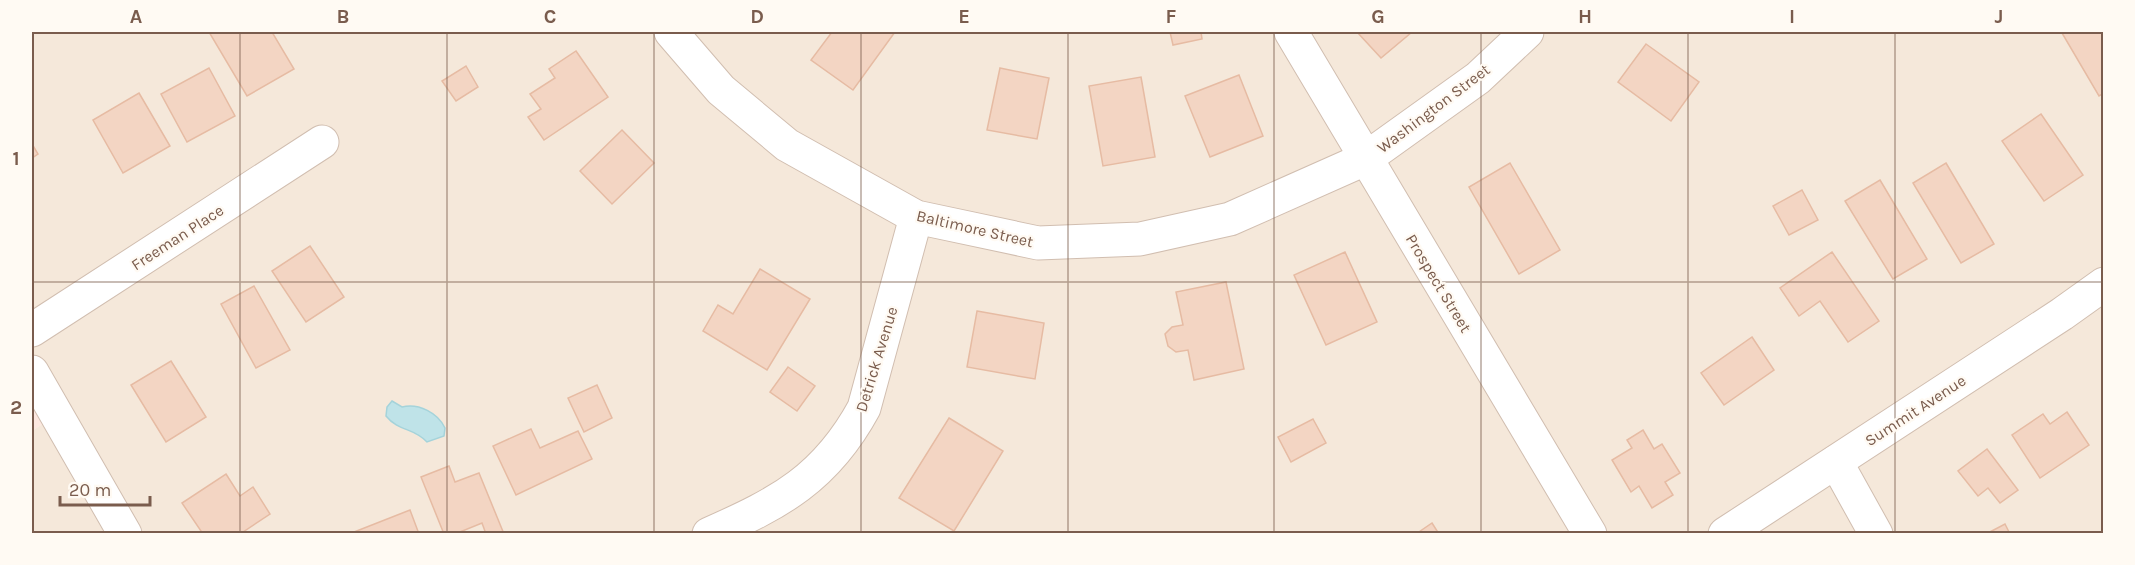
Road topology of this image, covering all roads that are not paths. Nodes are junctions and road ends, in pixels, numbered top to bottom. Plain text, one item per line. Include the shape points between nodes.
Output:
1 (670, 32) edge
2 (1291, 32) edge
3 (1527, 32) edge
4 (322, 142) dead end
5 (1365, 159) junction
6 (916, 217) junction
7 (2103, 284) edge
8 (32, 330) edge
9 (32, 372) edge
10 (1836, 462) junction
11 (125, 534) edge
12 (709, 534) edge
13 (1590, 534) edge
14 (1725, 534) edge
15 (1876, 534) edge

1 - 6 street, Baltimore Street via 721,90 787,146
2 - 5 street, Prospect Street
3 - 5 street, Washington Street via 1478,78
4 - 8 street, Freeman Place
5 - 6 street, Baltimore Street via 1230,219 1140,239 1038,243
5 - 13 street, Prospect Street
6 - 12 street, Detrick Avenue via 864,408 854,427 830,460 791,494
7 - 10 street, Summit Avenue
9 - 11 street
10 - 14 street, Summit Avenue
10 - 15 street

